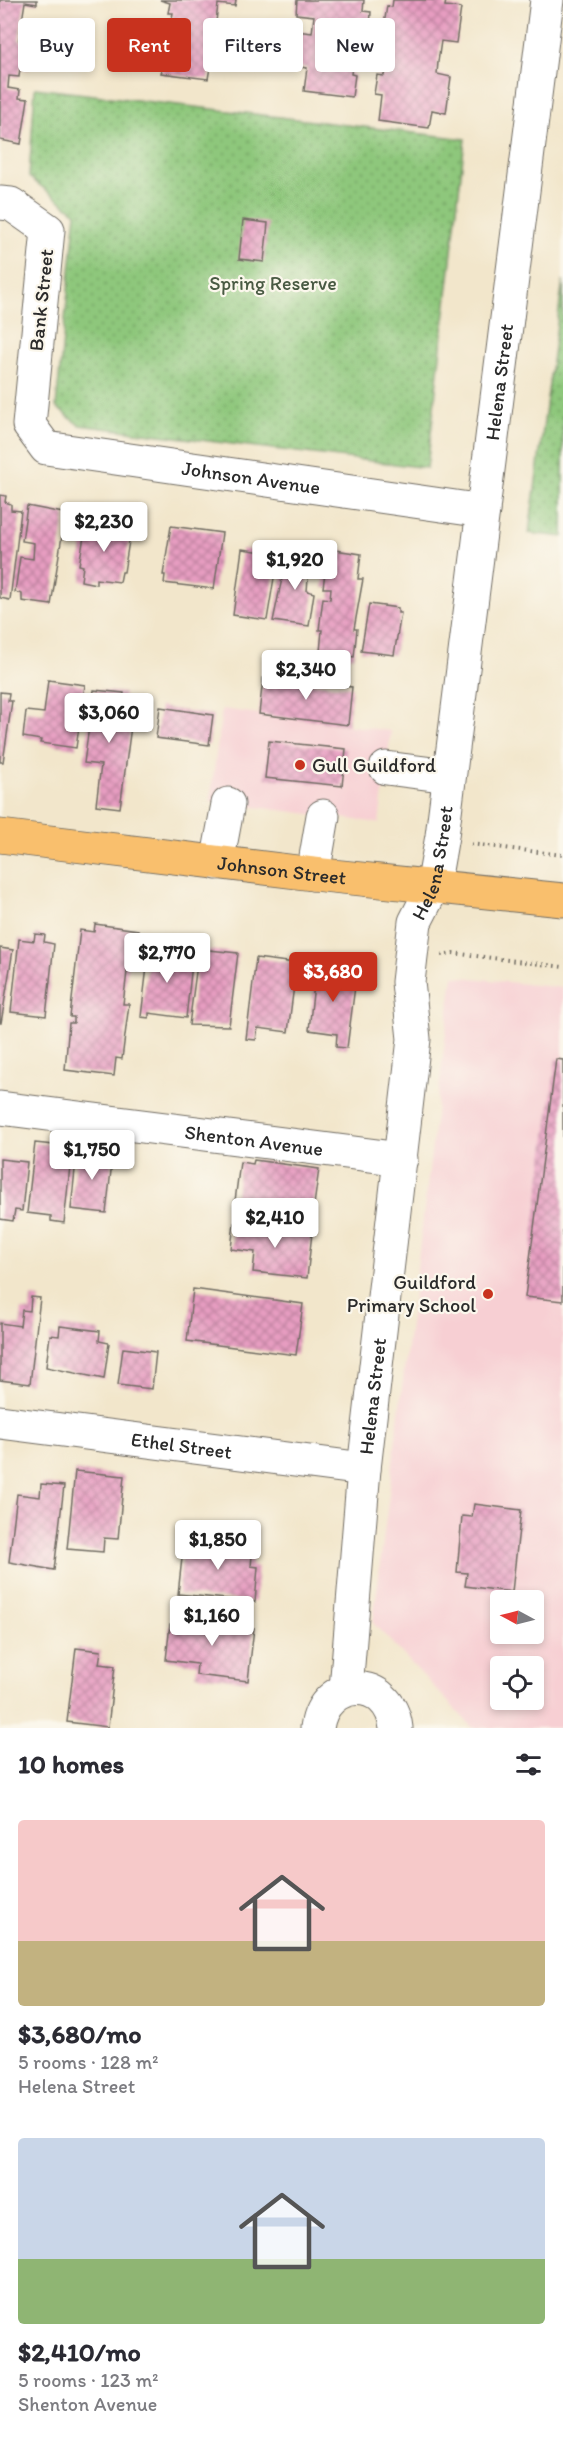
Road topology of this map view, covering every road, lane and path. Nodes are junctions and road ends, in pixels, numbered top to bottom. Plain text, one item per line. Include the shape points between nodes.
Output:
1 (547, 0) edge
2 (0, 203) edge
3 (29, 425) joint
4 (483, 511) junction
5 (386, 768) dead end
6 (449, 776) junction
7 (228, 804) dead end
8 (323, 816) dead end
9 (0, 836) edge
10 (442, 836) junction
11 (563, 855) edge
12 (217, 862) junction
13 (313, 874) junction
14 (433, 887) junction
15 (563, 900) edge
16 (410, 961) junction
17 (563, 967) edge
18 (0, 1108) edge
19 (401, 1159) junction
20 (0, 1422) edge
21 (364, 1469) junction
22 (346, 1689) junction
23 (316, 1728) edge
24 (396, 1728) edge

1 - 4 street, Helena Street
2 - 3 street, Bank Street via 11,204 48,230
3 - 4 street, Johnson Avenue via 46,448
4 - 6 street, Helena Street
5 - 6 street
6 - 10 street, Helena Street
7 - 12 street
8 - 13 street
9 - 12 highway, Johnson Street
10 - 11 path via 466,843
10 - 14 street, Helena Street
12 - 13 highway, Johnson Street
13 - 14 highway, Johnson Street
14 - 15 highway, Johnson Street
14 - 16 street, Helena Street via 415,922
16 - 17 path via 453,953
16 - 19 street, Helena Street via 408,982 414,1039
18 - 19 street, Shenton Avenue
19 - 21 street, Helena Street
20 - 21 street, Ethel Street
21 - 22 street, Helena Street
22 - 23 street via 331,1697 321,1710
22 - 24 street via 361,1688 387,1702

